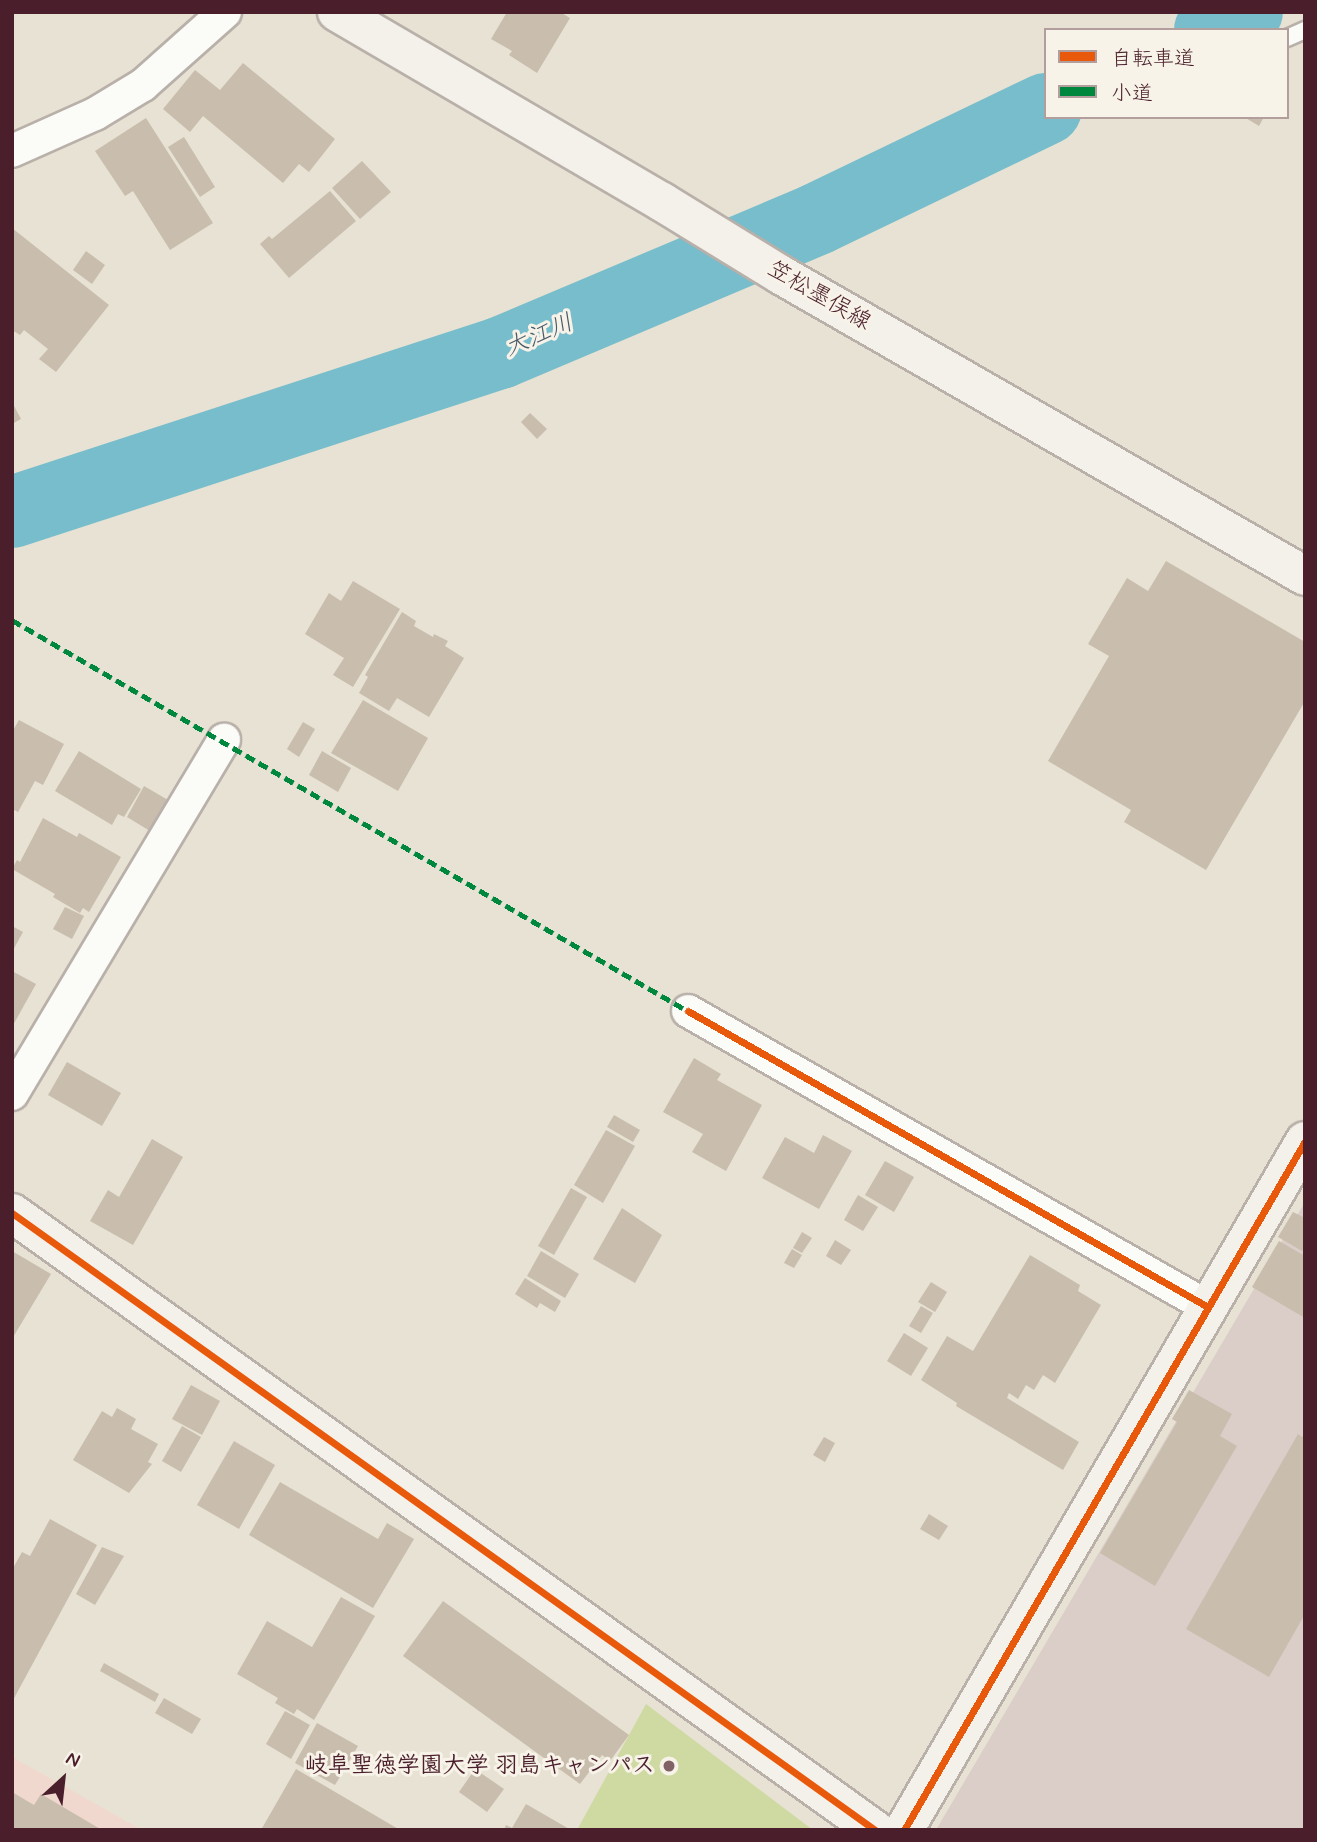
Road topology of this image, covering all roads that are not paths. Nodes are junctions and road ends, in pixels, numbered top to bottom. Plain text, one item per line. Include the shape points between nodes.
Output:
1 (225, 12) edge
2 (337, 12) edge
3 (1305, 30) edge
4 (1289, 37) edge
5 (12, 151) edge
6 (1305, 576) edge
7 (224, 740) dead end
8 (688, 1011) dead end
9 (12, 1094) edge
10 (1305, 1141) edge
11 (12, 1213) edge
12 (1208, 1307) junction
13 (875, 1830) edge
14 (904, 1830) edge

1 - 5 street via 143,85 95,114
2 - 6 street, 笠松墨俣線 via 781,275
3 - 4 lane
7 - 9 street
8 - 12 street
10 - 12 street
11 - 13 street
12 - 14 street

